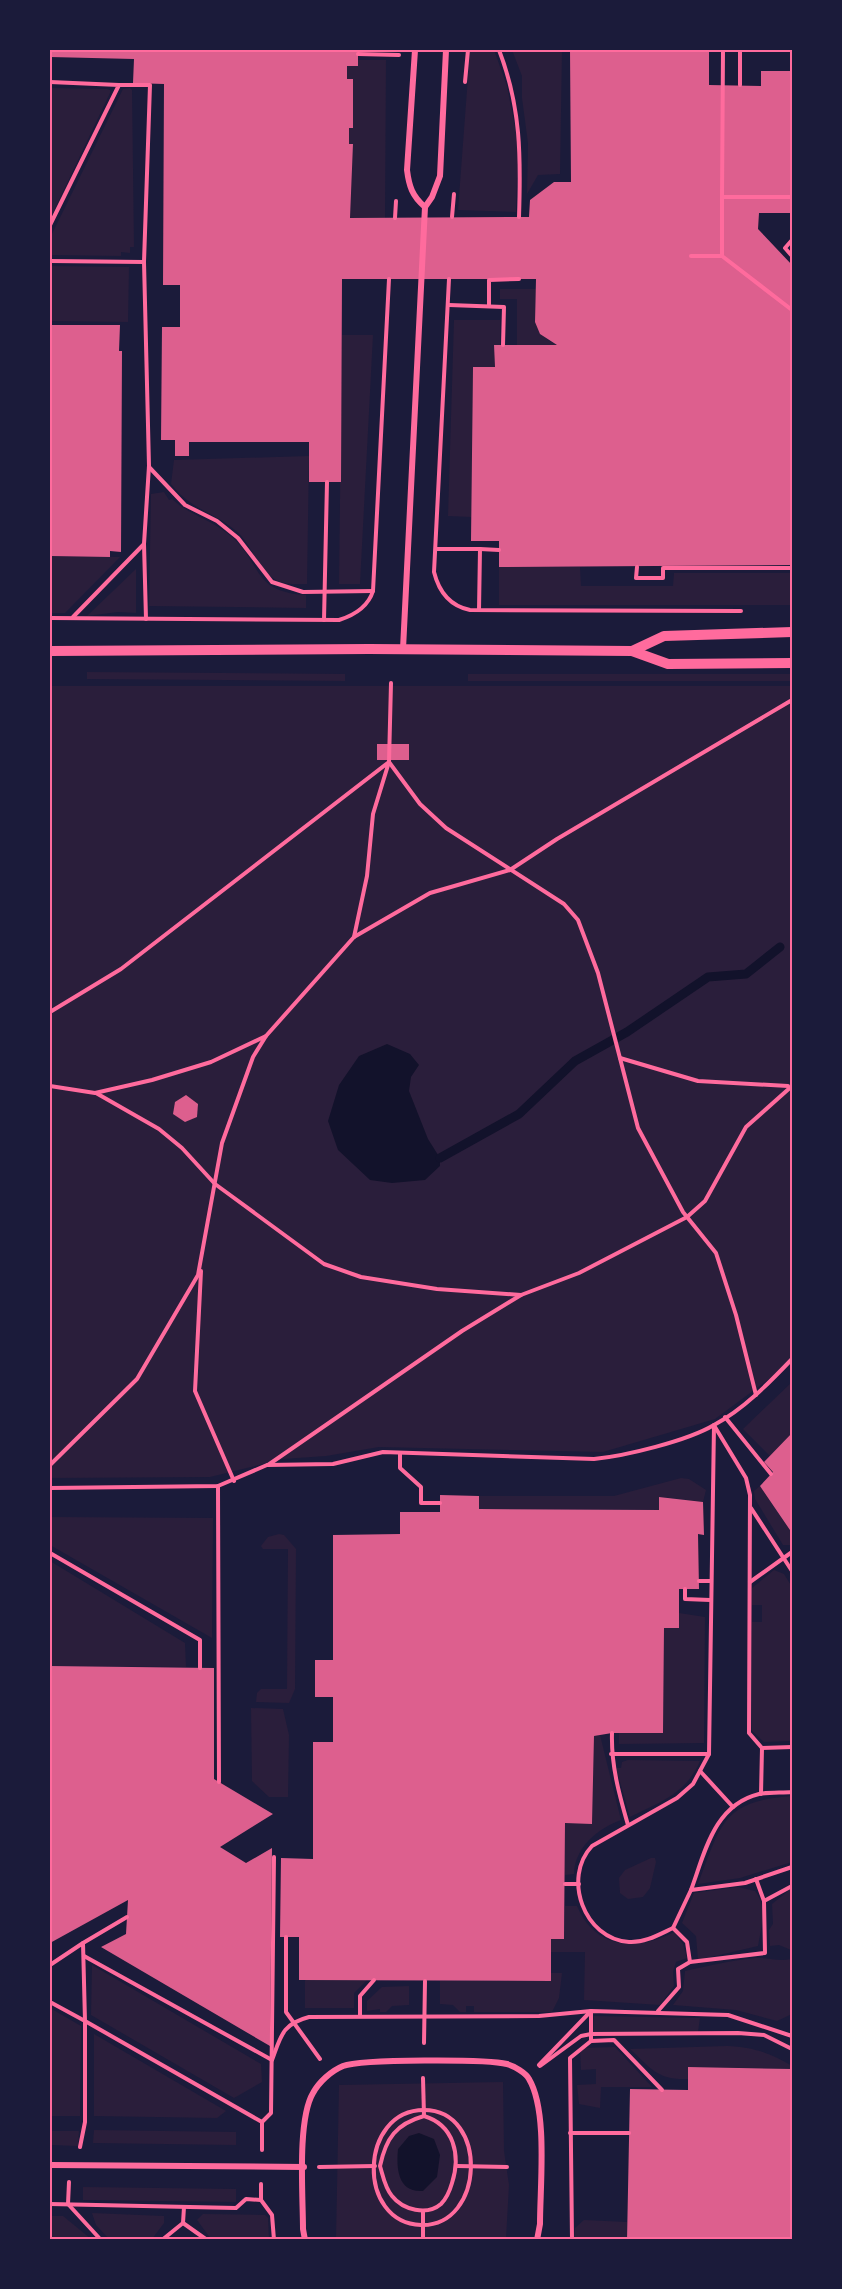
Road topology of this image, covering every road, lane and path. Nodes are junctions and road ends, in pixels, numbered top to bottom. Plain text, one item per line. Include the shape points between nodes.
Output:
1 (415, 50) edge
2 (446, 50) edge
3 (499, 50) edge
4 (723, 50) edge
5 (740, 50) edge
6 (358, 54) dead end
7 (400, 55) dead end
8 (50, 82) edge
9 (119, 84) junction
10 (740, 86) dead end
11 (722, 197) junction
12 (792, 197) edge
13 (425, 207) junction
14 (519, 217) dead end
15 (50, 225) edge
16 (792, 240) edge
17 (691, 256) dead end
18 (722, 256) junction
19 (792, 256) edge
20 (50, 261) edge
21 (144, 262) junction
22 (389, 279) dead end
23 (449, 279) dead end
24 (519, 279) dead end
25 (449, 305) junction
26 (489, 306) junction
27 (792, 310) edge
28 (503, 345) dead end
29 (149, 466) junction
30 (327, 482) dead end
31 (144, 543) junction
32 (437, 549) junction
33 (480, 549) junction
34 (499, 550) dead end
35 (637, 567) dead end
36 (792, 568) edge
37 (325, 591) junction
38 (373, 591) junction
39 (479, 610) junction
40 (746, 611) dead end
41 (50, 618) edge
42 (73, 618) junction
43 (146, 619) junction
44 (324, 620) junction
45 (792, 632) edge
46 (403, 649) junction
47 (50, 651) edge
48 (632, 651) junction
49 (792, 663) edge
50 (391, 682) dead end
51 (792, 700) edge
52 (389, 762) junction
53 (510, 870) junction
54 (354, 937) junction
55 (50, 1012) edge
56 (266, 1036) junction
57 (620, 1058) junction
58 (50, 1086) edge
59 (791, 1086) edge
60 (95, 1093) junction
61 (215, 1184) junction
62 (687, 1217) junction
63 (202, 1257) junction
64 (521, 1295) junction
65 (792, 1359) edge
66 (756, 1395) junction
67 (725, 1417) junction
68 (714, 1425) junction
69 (400, 1453) junction
70 (50, 1465) edge
71 (267, 1465) junction
72 (771, 1474) dead end
73 (234, 1481) junction
74 (218, 1485) junction
75 (50, 1488) edge
76 (440, 1503) dead end
77 (750, 1508) junction
78 (792, 1552) edge
79 (50, 1553) edge
80 (784, 1559) junction
81 (792, 1571) edge
82 (699, 1581) dead end
83 (710, 1581) junction
84 (750, 1583) junction
85 (685, 1589) dead end
86 (710, 1600) junction
87 (200, 1668) dead end
88 (612, 1733) dead end
89 (792, 1747) edge
90 (762, 1748) junction
91 (611, 1754) junction
92 (709, 1754) junction
93 (700, 1771) junction
94 (219, 1782) dead end
95 (792, 1792) edge
96 (761, 1794) junction
97 (732, 1807) junction
98 (628, 1825) junction
99 (274, 1857) dead end
100 (792, 1867) edge
101 (756, 1879) junction
102 (565, 1884) dead end
103 (579, 1884) junction
104 (792, 1886) edge
105 (691, 1890) junction
106 (764, 1901) junction
107 (127, 1917) dead end
108 (673, 1928) junction
109 (286, 1937) dead end
110 (83, 1943) junction
111 (84, 1956) junction
112 (690, 1962) junction
113 (50, 1965) edge
114 (374, 1980) dead end
115 (425, 1981) dead end
116 (50, 2002) edge
117 (591, 2011) junction
118 (658, 2012) junction
119 (360, 2016) junction
120 (425, 2016) junction
121 (293, 2021) junction
122 (85, 2022) junction
123 (591, 2034) junction
124 (792, 2036) edge
125 (591, 2041) junction
126 (792, 2049) edge
127 (272, 2060) junction
128 (423, 2062) junction
129 (331, 2074) junction
130 (528, 2076) junction
131 (662, 2090) dead end
132 (424, 2110) junction
133 (424, 2116) junction
134 (570, 2133) junction
135 (629, 2133) dead end
136 (50, 2165) edge
137 (70, 2165) junction
138 (374, 2166) junction
139 (380, 2166) junction
140 (457, 2166) junction
141 (471, 2166) junction
142 (304, 2167) junction
143 (507, 2167) dead end
144 (564, 2168) dead end
145 (571, 2168) junction
146 (50, 2204) edge
147 (68, 2204) junction
148 (184, 2207) junction
149 (423, 2211) junction
150 (183, 2223) junction
151 (423, 2225) junction
152 (101, 2240) edge
153 (162, 2240) edge
154 (207, 2240) edge
155 (274, 2240) edge
156 (305, 2240) edge
157 (423, 2240) edge
158 (537, 2240) edge
159 (572, 2240) edge

1 - 13 street via 407,170 415,199
2 - 13 street via 440,176
3 - 14 path via 512,84 521,144
4 - 11 path
5 - 10 path
6 - 7 path
8 - 9 path
9 - 15 path
9 - 21 path via 150,85
11 - 12 path
11 - 18 path
13 - 46 street
16 - 19 path via 785,248
17 - 18 path
18 - 27 path
20 - 21 path
21 - 29 path
22 - 38 path
23 - 25 path
24 - 26 path via 489,280
25 - 26 path
25 - 32 path
26 - 28 path via 504,307
29 - 31 path
29 - 37 path via 185,505 217,521 238,538 272,582 303,592
30 - 37 path
31 - 42 path
31 - 43 path
32 - 33 path
32 - 39 path via 437,585 457,608
33 - 34 path
33 - 39 path
35 - 36 path via 636,578 663,578 663,568
37 - 38 path
37 - 44 path
38 - 44 path via 370,601 353,616
39 - 40 path
41 - 42 path
42 - 43 path
43 - 44 path
45 - 48 street via 664,636
46 - 47 street
46 - 48 street
48 - 49 street via 668,664
50 - 52 path
51 - 53 path
52 - 53 path via 420,804 446,828
52 - 54 path via 373,814 367,876
52 - 55 path via 121,969
53 - 54 path via 430,893
53 - 57 path via 564,904 578,920 598,973
54 - 56 path
56 - 60 path via 182,1072
56 - 61 path via 253,1057 236,1101 222,1143
57 - 59 path via 698,1081
57 - 62 path via 638,1128
58 - 60 path
59 - 62 path via 746,1127 705,1201
60 - 61 path via 159,1130 182,1148
61 - 63 path
61 - 64 path via 324,1264 361,1277 437,1289
62 - 64 path via 579,1273
62 - 66 path via 716,1253
63 - 70 path via 198,1275 137,1379
63 - 73 path via 195,1391
64 - 71 path
65 - 66 path
66 - 67 path
67 - 68 path
67 - 72 path
68 - 69 path via 623,1454 594,1459
68 - 77 path via 746,1478
68 - 83 path
69 - 71 path via 383,1452 333,1464
69 - 76 path via 400,1468 421,1487 421,1503
71 - 73 path
73 - 74 path
74 - 75 path
74 - 94 path
77 - 80 path
77 - 84 path
78 - 80 path
79 - 87 path via 200,1640
80 - 81 path
80 - 84 path
82 - 83 path
83 - 86 path
84 - 90 path via 749,1733
85 - 86 path via 685,1599
86 - 92 path
88 - 91 path
89 - 90 path
90 - 96 path
91 - 92 path
91 - 98 path
92 - 93 path
93 - 97 path
93 - 98 path via 693,1784 677,1798
95 - 96 path
96 - 97 path
97 - 105 path via 713,1830
98 - 103 path via 585,1854
99 - 127 path
100 - 101 path
101 - 105 path
101 - 106 path
102 - 103 path
103 - 108 path via 586,1915 605,1934 619,1940 641,1941
104 - 106 path
105 - 108 path
106 - 112 path via 765,1953
107 - 110 path
108 - 112 path via 687,1942
109 - 121 path via 286,2012
110 - 111 path
110 - 113 path
111 - 122 path
111 - 127 path
112 - 118 path via 678,1969 679,1987
114 - 119 path via 360,1995
115 - 120 path
116 - 122 path
117 - 118 path
117 - 120 path via 538,2016
117 - 123 path
117 - 130 path
118 - 124 path via 728,2015
119 - 120 path
119 - 121 path
120 - 128 path
121 - 127 path via 284,2031
121 - 129 path
122 - 127 path via 262,2122 271,2113
122 - 137 path via 83,2142
123 - 125 path
123 - 126 path via 764,2035
123 - 130 path via 581,2036
125 - 131 path via 614,2040
125 - 134 path via 570,2058
128 - 129 street via 364,2062 343,2066
128 - 130 street via 508,2064
128 - 132 path
129 - 142 street via 312,2094 304,2118
130 - 158 street via 540,2113
132 - 133 path
132 - 138 path via 401,2114 391,2124 379,2139
132 - 141 path via 442,2112 458,2124 471,2150
133 - 139 path via 396,2129
133 - 140 path via 435,2119 449,2134
134 - 135 path
134 - 145 path
136 - 137 street
137 - 142 street
137 - 147 path
138 - 139 path
138 - 142 path
138 - 151 path via 375,2184 389,2213 406,2223
139 - 149 path via 391,2196 401,2206
140 - 141 path
140 - 149 path via 441,2204
141 - 143 path
141 - 151 path via 468,2188 458,2208 443,2221
142 - 156 street
144 - 145 path
145 - 159 path
146 - 147 path
147 - 148 path
147 - 152 path
148 - 150 path
148 - 155 path via 236,2208 246,2199 261,2200 272,2215
149 - 151 path
150 - 153 path
150 - 154 path
151 - 157 path

